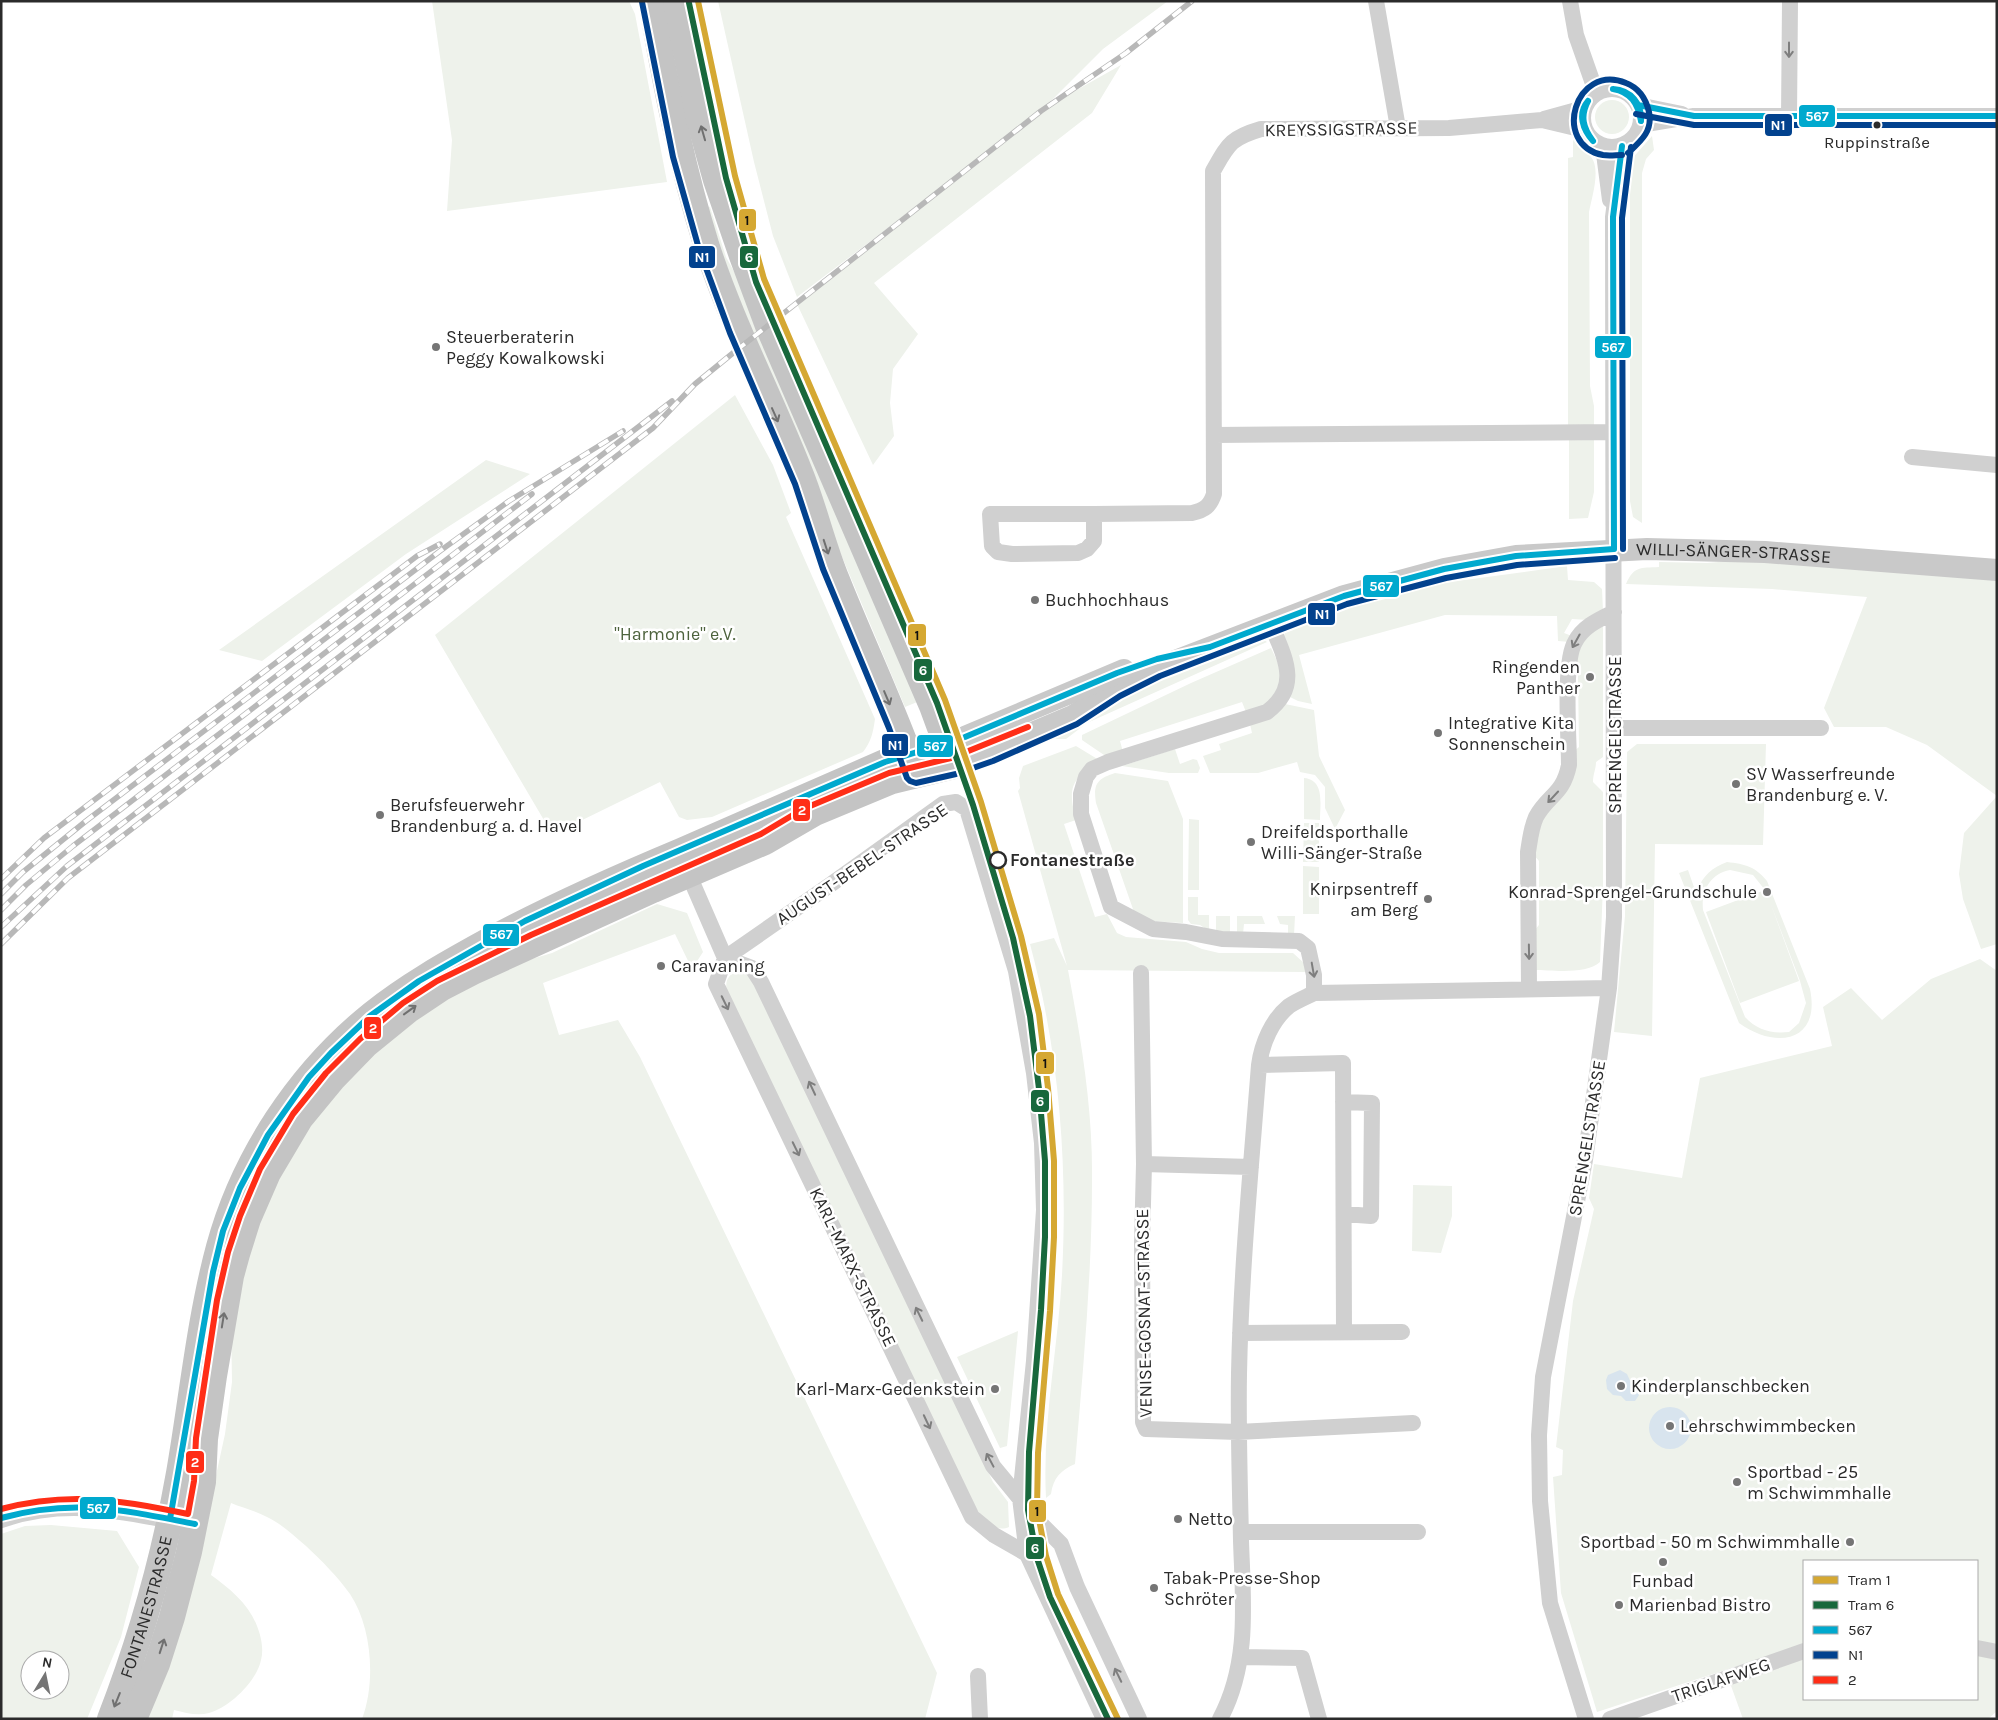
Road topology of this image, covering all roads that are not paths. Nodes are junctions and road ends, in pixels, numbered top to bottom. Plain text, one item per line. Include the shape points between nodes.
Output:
1 (651, 1) edge
2 (676, 1) edge
3 (1376, 1) edge
4 (1570, 1) edge
5 (1790, 1) edge
6 (1596, 92) junction
7 (1638, 105) junction
8 (1584, 108) junction
9 (1694, 116) junction
10 (1997, 116) edge
11 (1789, 117) junction
12 (1542, 120) junction
13 (1640, 125) junction
14 (1398, 128) junction
15 (1584, 130) junction
16 (1603, 146) junction
17 (1622, 146) junction
18 (1613, 217) junction
19 (1614, 432) junction
20 (1214, 435) junction
21 (1912, 457) dead end
22 (1997, 465) edge
23 (1094, 514) junction
24 (1614, 550) junction
25 (1997, 570) edge
26 (1614, 612) junction
27 (1271, 624) junction
28 (1615, 728) junction
29 (1821, 728) dead end
30 (950, 755) junction
31 (912, 764) junction
32 (683, 863) junction
33 (725, 958) junction
34 (1141, 973) dead end
35 (1609, 988) junction
36 (1530, 989) junction
37 (1314, 993) junction
38 (1259, 1065) junction
39 (1343, 1102) junction
40 (1144, 1164) junction
41 (1251, 1167) junction
42 (1344, 1214) junction
43 (1344, 1332) junction
44 (1402, 1332) dead end
45 (1240, 1333) junction
46 (1413, 1423) dead end
47 (1238, 1432) junction
48 (1020, 1498) junction
49 (1, 1518) edge
50 (183, 1521) junction
51 (1241, 1532) junction
52 (1418, 1532) dead end
53 (1027, 1554) junction
54 (1978, 1648) edge
55 (1803, 1651) edge
56 (1997, 1652) edge
57 (1241, 1657) junction
58 (978, 1676) dead end
59 (110, 1719) edge
60 (134, 1719) edge
61 (980, 1719) edge
62 (1104, 1719) edge
63 (1139, 1719) edge
64 (1220, 1719) edge
65 (1319, 1719) edge
66 (1586, 1719) edge
67 (1610, 1719) edge

1 -> 31 main road via 673,123 706,245 744,345 799,468 836,578
30 -> 2 main road via 932,706 768,326 742,256 699,119
3 - 14 street
4 - 6 street via 1576,35
5 -> 11 street
6 - 7 street via 1620,90
6 - 8 street
7 - 9 street
7 - 13 street
8 - 12 street, KREYSSIGSTRASSE
8 - 15 street
9 - 11 street
9 - 13 street
10 - 11 street
12 - 14 street, KREYSSIGSTRASSE via 1449,128
12 - 15 street, KREYSSIGSTRASSE
13 - 17 street via 1637,134
14 - 20 street, KREYSSIGSTRASSE via 1261,129 1245,134 1227,146 1214,171
15 - 16 street
16 - 17 street
16 - 18 street
17 - 18 street
18 - 19 street, SPRENGELSTRASSE
19 - 20 street
19 - 24 street, SPRENGELSTRASSE
20 - 23 street, KREYSSIGSTRASSE via 1214,494 1211,504 1203,510 1178,514
21 - 22 street
23 - 23 street, KREYSSIGSTRASSE via 990,514 992,546 998,552 1012,554 1078,554 1094,541
24 - 25 main road, WILLI-SÄNGER-STRASSE via 1766,552
24 - 26 street, SPRENGELSTRASSE
24 - 27 main road, WILLI-SÄNGER-STRASSE via 1516,556 1444,569 1344,596
26 - 28 street, SPRENGELSTRASSE
26 -> 36 street via 1581,633 1574,642 1569,659 1569,765 1559,791 1537,816 1528,852
27 - 30 main road, WILLI-SÄNGER-STRASSE via 1157,668 1116,688 1073,716
27 -> 37 street via 1287,664 1288,683 1278,703 1267,712 1092,769 1081,794 1081,814 1111,907 1153,929 1222,939 1298,941 1308,948 1314,974
28 - 29 street
28 - 35 street, SPRENGELSTRASSE via 1614,917
30 - 31 main road
31 - 32 main road, FONTANESTRASSE via 892,781 815,814 765,842
32 - 33 street
32 - 50 main road, FONTANESTRASSE via 535,943 442,988 366,1045 314,1101 286,1140 268,1173 237,1254 214,1376 203,1482
48 -> 33 street via 993,1466 760,982 752,968
33 - 48 street, AUGUST-BEBEL-STRASSE via 943,804 956,802 967,809 1016,971 1034,1073 1042,1143 1044,1210 1035,1351
33 -> 53 street, KARL-MARX-STRASSE via 716,984 972,1517 994,1535
34 - 40 street, VENISE-GOSNAT-STRASSE
35 - 36 street
35 - 66 street, SPRENGELSTRASSE via 1585,1160 1543,1377 1539,1435 1540,1500 1550,1603
36 - 37 street
37 - 38 street via 1289,1006 1274,1025 1265,1040
38 - 39 street via 1343,1063
38 - 41 street
39 - 42 street
39 - 42 street via 1372,1102 1371,1216
40 - 41 street
40 - 47 street, VENISE-GOSNAT-STRASSE via 1143,1422 1146,1429
41 - 45 street
42 - 43 street
43 - 44 street
43 - 45 street
45 - 47 street
46 - 47 street, VENISE-GOSNAT-STRASSE
47 - 51 street
48 - 53 street
63 -> 48 street via 1077,1587 1061,1544
49 - 50 street via 33,1508 68,1505 108,1508
50 -> 59 main road, FONTANESTRASSE via 164,1550 143,1626
60 -> 50 main road, FONTANESTRASSE via 172,1617
51 - 52 street
51 - 57 street
53 - 62 street
54 - 56 street
55 - 67 street, TRIGLAFWEG
57 - 64 street via 1235,1685
57 - 65 street via 1302,1658
58 - 61 street

